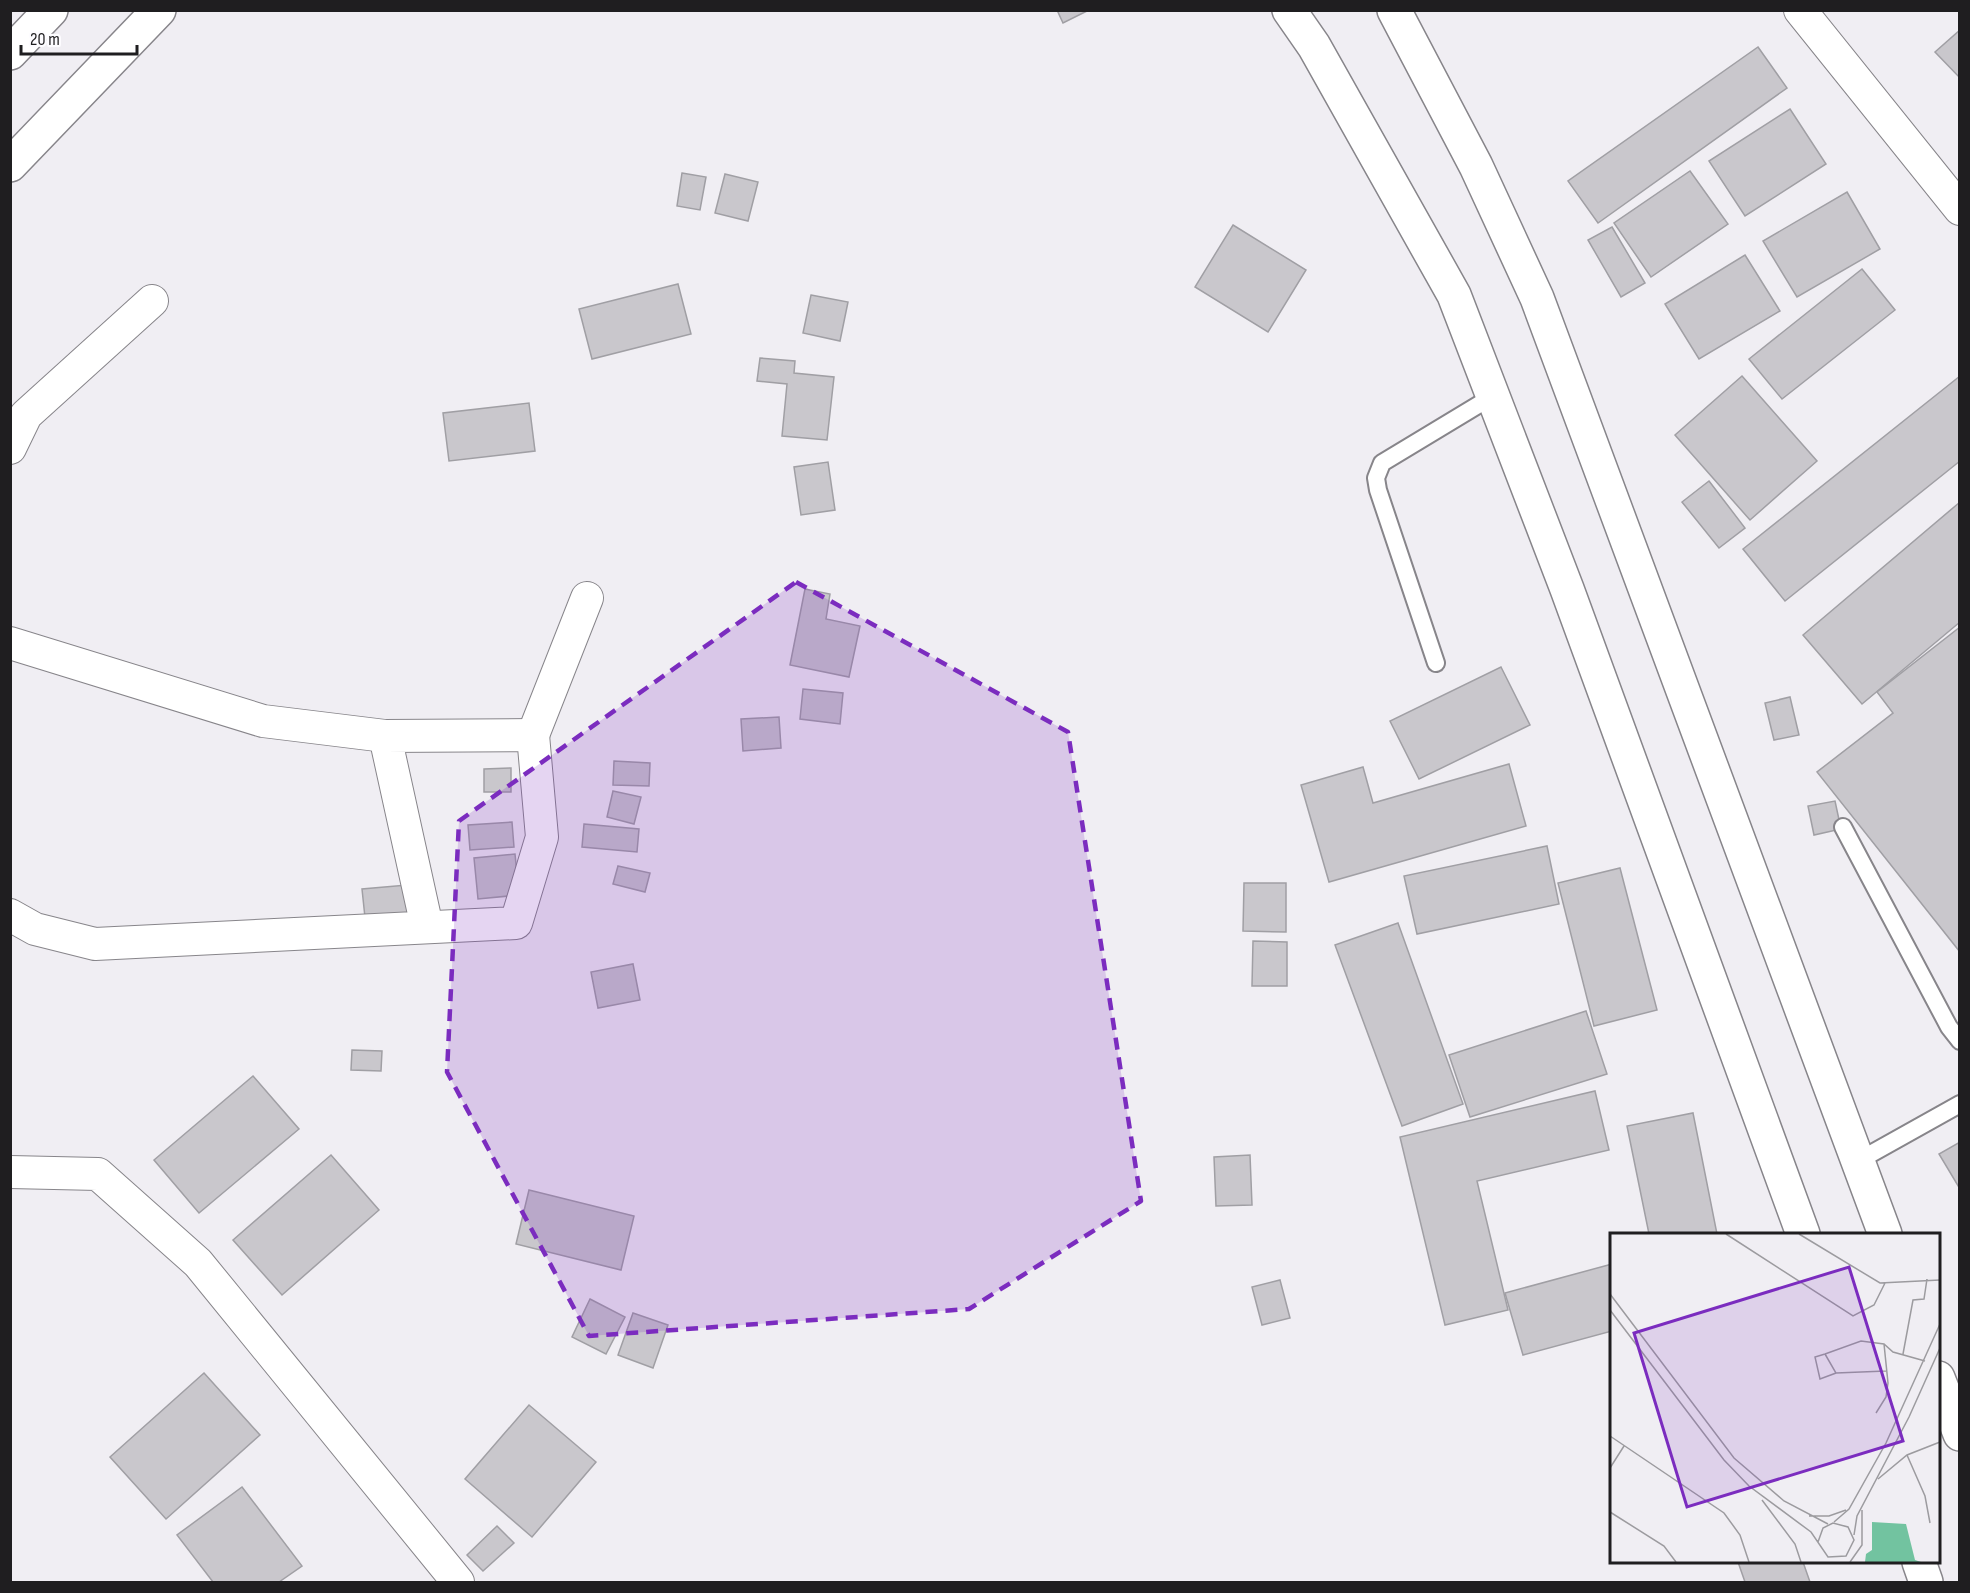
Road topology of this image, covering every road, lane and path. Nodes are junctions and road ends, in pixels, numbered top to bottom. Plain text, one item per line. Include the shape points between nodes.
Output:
1 (51, 10) edge
2 (159, 10) edge
3 (1289, 10) edge
4 (1394, 10) edge
5 (1800, 10) edge
6 (10, 53) edge
7 (10, 165) edge
8 (1959, 209) edge
9 (152, 301) dead end
10 (1493, 396) junction
11 (10, 448) edge
12 (587, 598) dead end
13 (10, 643) edge
14 (1436, 663) dead end
15 (533, 735) junction
16 (385, 736) junction
17 (1843, 827) dead end
18 (10, 915) edge
19 (427, 927) junction
20 (1959, 1041) edge
21 (1959, 1104) edge
22 (1857, 1161) junction
23 (10, 1172) edge
24 (1803, 1233) edge
25 (1885, 1233) edge
26 (1940, 1383) edge
27 (1959, 1434) edge
28 (1919, 1563) edge
29 (458, 1582) edge
30 (1926, 1582) edge

1 - 6 main road
2 - 7 main road
3 - 10 main road via 1314,46 1454,295
4 - 22 main road via 1476,166 1538,298
5 - 8 street
9 - 11 street via 26,415
10 - 14 lane via 1382,463 1376,478
10 - 24 main road
12 - 15 street
13 - 16 street via 263,721
15 - 16 street
15 - 19 street via 542,837 516,922
16 - 19 street
17 - 20 lane
18 - 19 street via 35,929 95,944
21 - 22 lane
22 - 25 main road
23 - 29 street via 98,1174 198,1263
26 - 27 main road
28 - 30 main road

